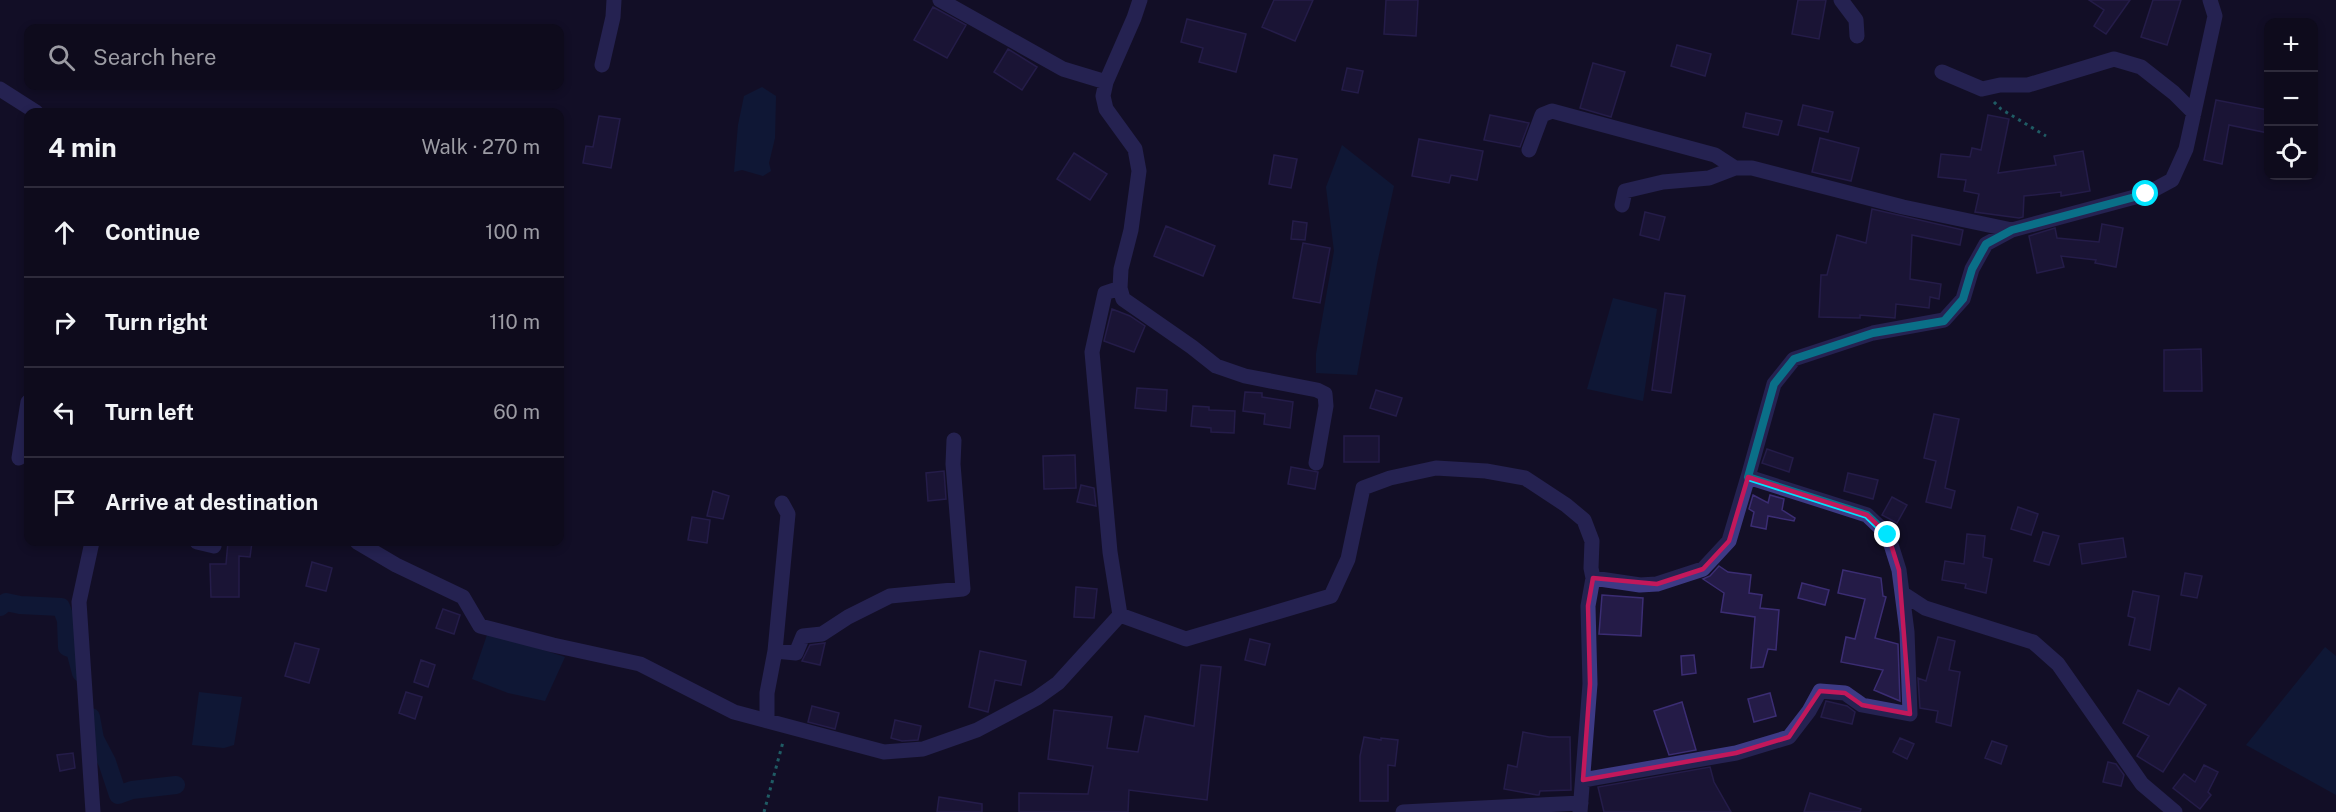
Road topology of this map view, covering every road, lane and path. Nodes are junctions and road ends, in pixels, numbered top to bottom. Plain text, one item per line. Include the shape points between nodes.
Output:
1 (614, 0) edge
2 (940, 0) edge
3 (1140, 0) edge
4 (1842, 0) edge
5 (2210, 0) edge
6 (1857, 36) dead end
7 (602, 65) dead end
8 (1942, 72) dead end
9 (1106, 82) junction
10 (0, 89) edge
11 (1982, 89) junction
12 (30, 108) edge
13 (2194, 113) junction
14 (2046, 136) dead end
15 (1529, 150) dead end
16 (1735, 168) junction
17 (1622, 205) dead end
18 (2012, 230) junction
19 (1120, 288) junction
20 (24, 427) edge
21 (954, 440) dead end
22 (19, 458) dead end
23 (1316, 463) dead end
24 (1748, 477) junction
25 (782, 503) dead end
26 (91, 546) edge
27 (364, 546) edge
28 (1593, 578) junction
29 (1902, 593) junction
30 (1120, 615) junction
31 (775, 651) junction
32 (767, 720) junction
33 (788, 726) junction
34 (1583, 780) junction
35 (1580, 807) edge
36 (93, 812) edge
37 (764, 812) edge
38 (1403, 812) edge
39 (2175, 812) edge

1 - 7 street
2 - 9 street via 1063,69
3 - 9 street
4 - 6 street via 1856,20
5 - 13 street via 2215,16
8 - 11 street
9 - 19 street via 1106,109 1136,149 1139,171
10 - 12 street
11 - 13 street via 2028,85 2114,59 2141,67
11 - 14 path via 2001,109
13 - 18 street via 2186,149 2172,180 2146,194
15 - 16 street via 1542,116 1552,111 1715,155
16 - 17 street via 1709,178 1663,182 1625,191
16 - 18 street via 1752,168
18 - 24 street via 1986,244 1972,269 1963,299 1944,321 1873,333 1794,359 1774,384
19 - 23 street via 1123,299 1216,366 1325,394
19 - 30 street via 1105,293 1092,352 1110,552
20 - 22 street
21 - 31 street via 963,589 890,596 822,634 802,636 796,653
24 - 28 street via 1729,541 1703,569 1658,584
24 - 29 street via 1867,515 1888,535
25 - 31 street via 788,514
26 - 36 street via 80,602
27 - 32 street via 463,597 480,626 640,664 734,712
28 - 30 street via 1592,541 1584,520 1547,491 1525,478 1436,468 1363,488 1348,559 1331,596 1186,639
28 - 34 street via 1588,606 1590,684
29 - 34 street via 1910,714 1862,705 1845,693 1820,691 1789,737 1736,753
29 - 39 street via 1925,608 2033,642 2058,664 2142,784
30 - 33 street via 1058,683 1037,698 977,730 923,749 884,752
31 - 32 street via 767,693
32 - 33 street
33 - 37 path
34 - 35 street
35 - 38 street

